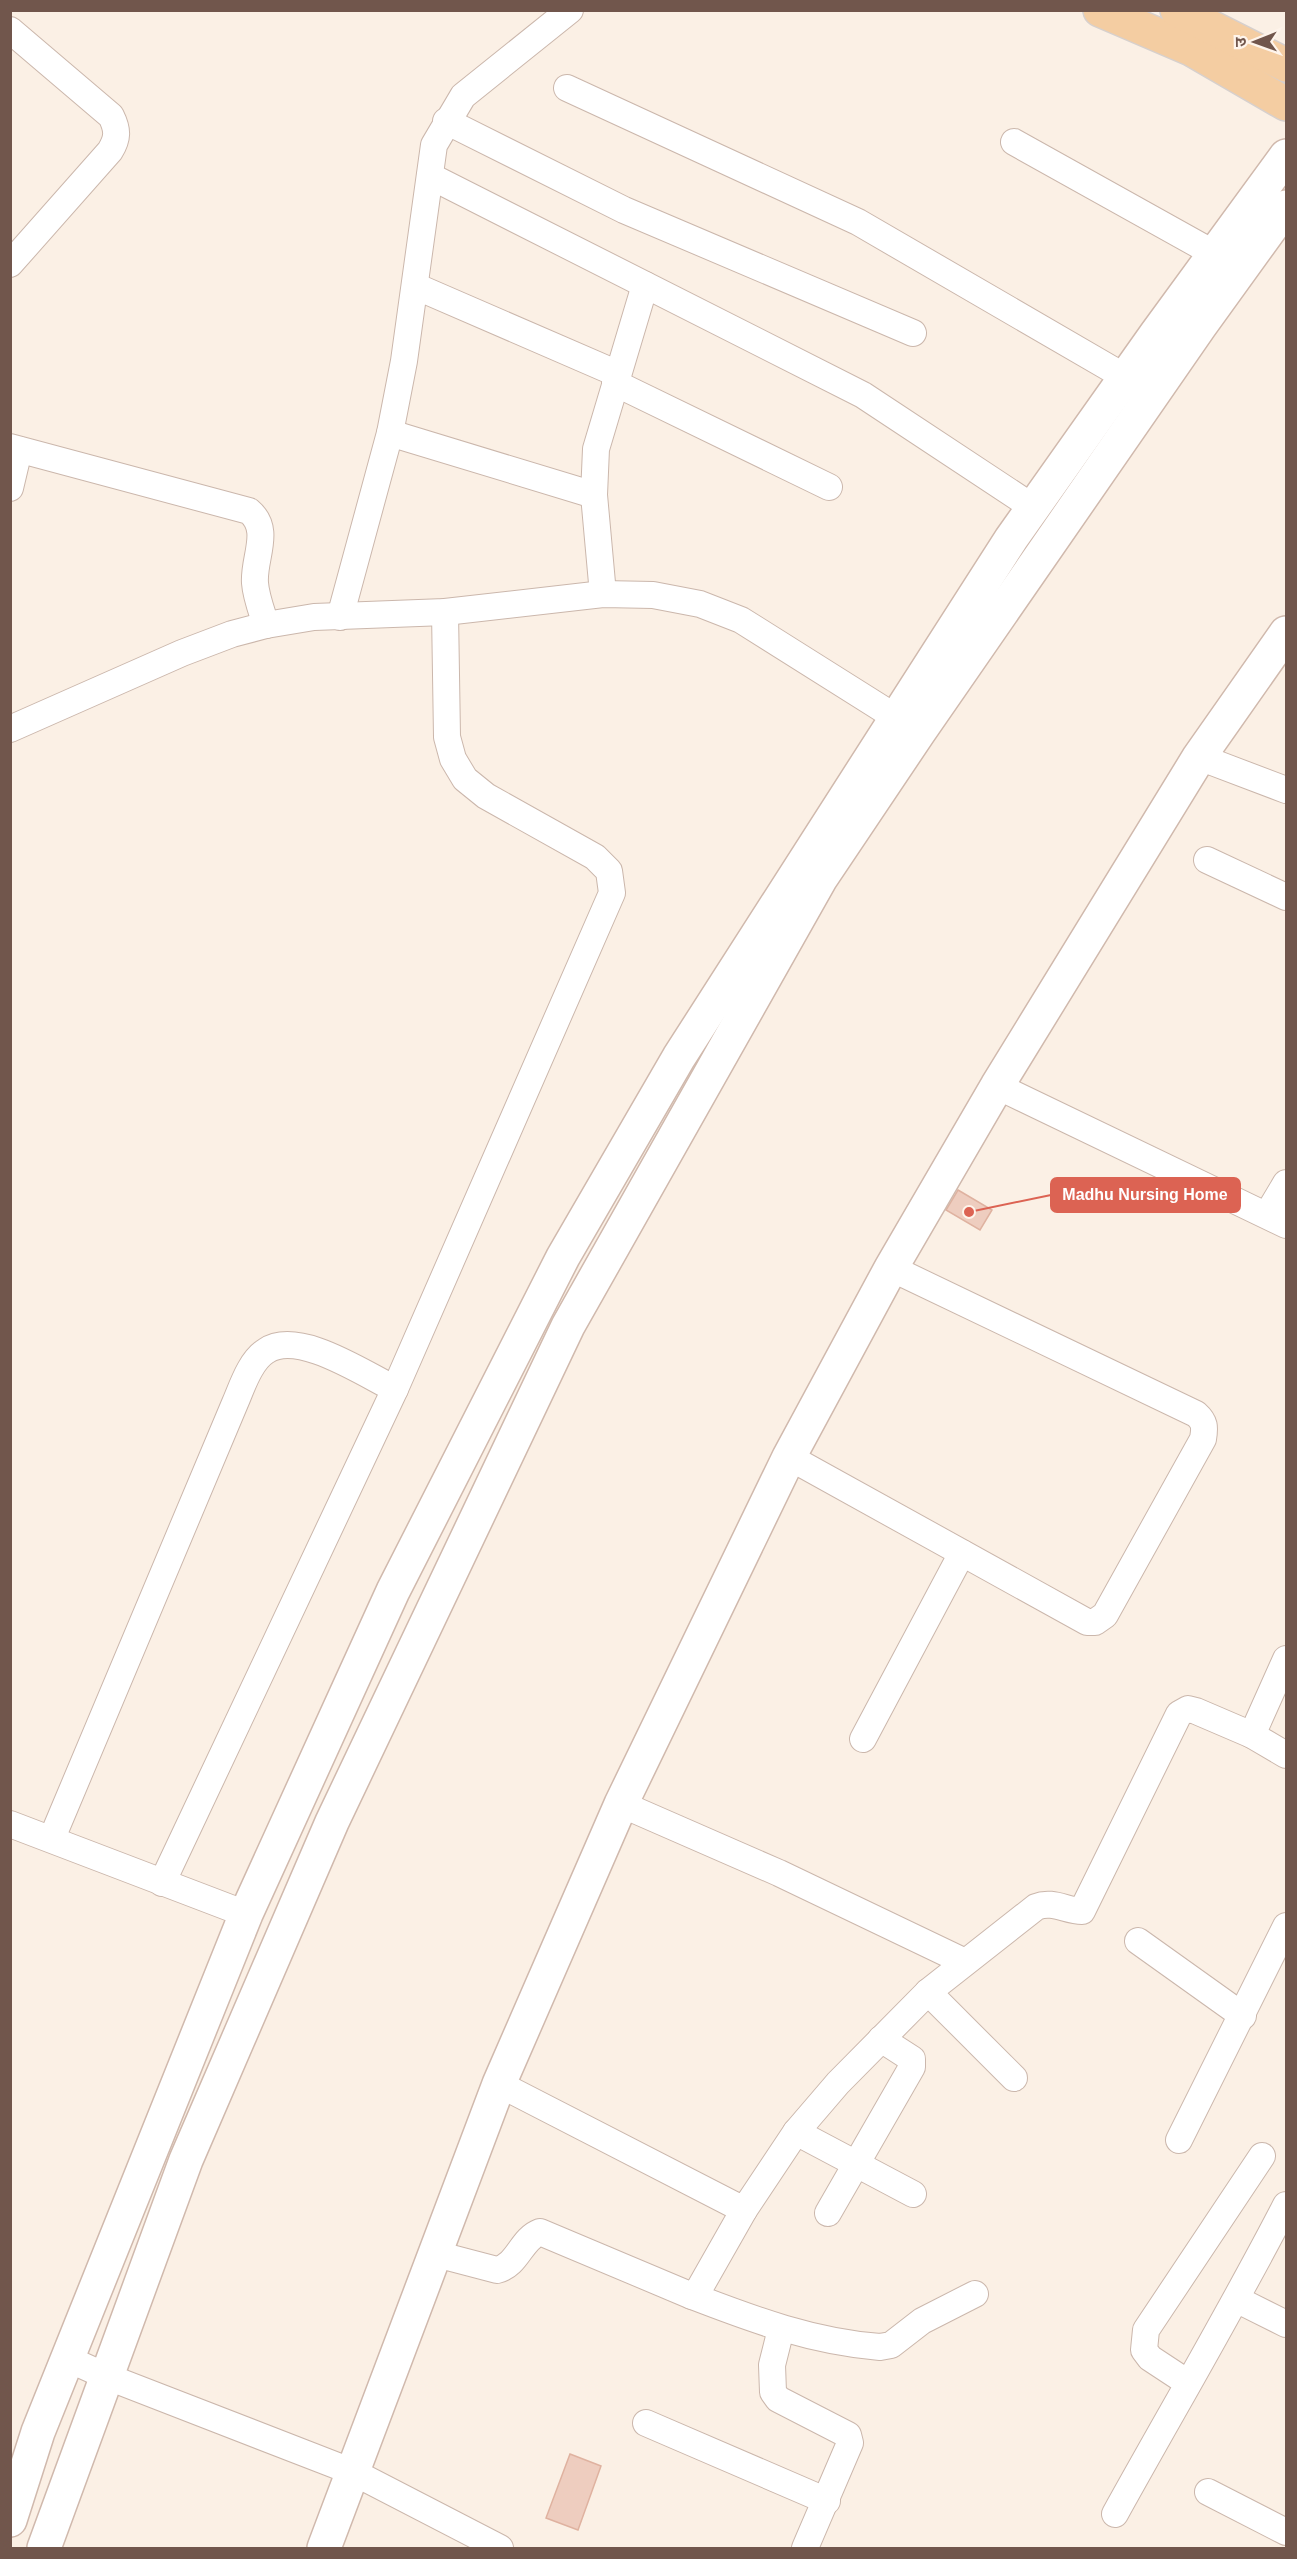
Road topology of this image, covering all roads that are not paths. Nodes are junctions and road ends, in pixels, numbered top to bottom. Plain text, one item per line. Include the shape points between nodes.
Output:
1 (570, 10) edge
2 (1100, 10) edge
3 (1177, 10) edge
4 (10, 30) edge
5 (1287, 65) edge
6 (567, 88) dead end
7 (1287, 104) edge
8 (446, 121) junction
9 (1014, 142) dead end
10 (1287, 156) edge
11 (430, 176) junction
12 (1287, 207) edge
13 (1215, 254) junction
14 (11, 263) edge
15 (645, 285) junction
16 (415, 286) junction
17 (914, 333) dead end
18 (1125, 377) junction
19 (616, 378) junction
20 (390, 434) junction
21 (15, 448) edge
22 (829, 487) dead end
23 (10, 488) edge
24 (594, 495) junction
25 (1034, 508) junction
26 (603, 594) junction
27 (445, 612) junction
28 (340, 617) junction
29 (266, 625) junction
30 (1287, 633) edge
31 (908, 726) junction
32 (10, 729) edge
33 (1199, 757) junction
34 (1287, 790) edge
35 (1207, 860) dead end
36 (1287, 897) edge
37 (997, 1086) junction
38 (1287, 1183) edge
39 (1277, 1220) edge
40 (891, 1269) junction
41 (395, 1389) junction
42 (789, 1456) junction
43 (962, 1552) junction
44 (1287, 1659) edge
45 (1252, 1735) junction
46 (863, 1739) dead end
47 (1287, 1755) edge
48 (621, 1804) junction
49 (10, 1824) edge
50 (52, 1838) junction
51 (162, 1883) junction
52 (246, 1914) junction
53 (1287, 1926) edge
54 (1138, 1941) dead end
55 (965, 1962) junction
56 (928, 1992) junction
57 (1243, 2016) junction
58 (881, 2039) junction
59 (1014, 2078) dead end
60 (499, 2084) junction
61 (796, 2132) junction
62 (1179, 2140) dead end
63 (1262, 2156) dead end
64 (856, 2164) junction
65 (913, 2194) dead end
66 (1287, 2205) edge
67 (744, 2210) junction
68 (828, 2213) dead end
69 (436, 2254) junction
70 (975, 2294) dead end
71 (692, 2296) junction
72 (1238, 2300) junction
73 (1287, 2324) edge
74 (781, 2329) junction
75 (68, 2359) junction
76 (108, 2377) junction
77 (1188, 2383) junction
78 (646, 2423) dead end
79 (353, 2472) junction
80 (1208, 2492) dead end
81 (827, 2501) junction
82 (1115, 2514) dead end
83 (10, 2520) edge
84 (1287, 2532) edge
85 (44, 2548) edge
86 (324, 2548) edge
87 (500, 2548) edge
88 (806, 2548) edge

1 - 8 street via 463,96
2 - 7 main road via 1191,49
3 - 5 main road
4 - 14 street via 111,116 117,129 110,152
6 - 18 street via 858,222
8 - 11 street via 434,145
8 - 17 street via 624,210
9 - 13 street
10 - 13 main road
11 - 15 street
11 - 16 street
12 - 31 main road
13 - 18 main road
15 - 19 street
15 - 25 street via 863,395
16 - 19 street
16 - 20 street
18 - 25 main road
19 - 22 street
19 - 24 street via 597,449
20 - 24 street
20 - 28 street
21 - 23 street
21 - 29 street via 249,511 258,518 261,532 255,585
24 - 26 street
25 - 31 main road
26 - 27 street
26 - 31 street via 653,595 700,604 741,620
27 - 28 street
27 - 41 street via 447,737 453,759 465,779 486,796 596,857 609,872 612,893
28 - 29 street
29 - 32 street via 182,653
30 - 33 main road
31 - 52 main road via 679,1057 563,1257 393,1591
31 - 76 main road via 568,1326 328,1833 186,2160
33 - 34 street
33 - 37 main road
35 - 36 street
37 - 39 street
37 - 40 main road
38 - 39 street
40 - 42 main road
40 - 43 street via 1196,1414 1205,1427 1203,1439 1105,1615 1095,1622 1087,1622
41 - 50 street via 312,1348 288,1344 265,1351 249,1372 235,1403
41 - 51 street
42 - 43 street
42 - 48 main road
43 - 46 street
44 - 45 street
45 - 47 street
45 - 55 street via 1197,1711 1188,1709 1179,1714 1082,1911 1051,1903 1036,1906
48 - 55 street via 779,1873
48 - 60 main road
49 - 50 street
50 - 51 street
51 - 52 street
52 - 75 main road
53 - 57 street
54 - 57 street
55 - 56 street
56 - 58 street
56 - 59 street
57 - 62 street
58 - 61 street
58 - 64 street via 912,2059 912,2067
60 - 67 street
60 - 69 main road
61 - 64 street
61 - 67 street
63 - 77 street via 1146,2330 1144,2350 1150,2358
64 - 65 street
64 - 68 street
66 - 72 street
67 - 71 street
69 - 71 street via 498,2270 512,2262 533,2235 540,2232
69 - 79 main road
70 - 74 street via 922,2321 891,2345 880,2347
71 - 74 street
72 - 73 street
72 - 77 street
74 - 81 street via 771,2373 773,2392 778,2399 848,2435 850,2443
75 - 76 street
75 - 83 main road via 38,2432
76 - 79 street
76 - 85 main road
77 - 82 street
78 - 81 street
79 - 86 main road
79 - 87 street
80 - 84 street
81 - 88 street

